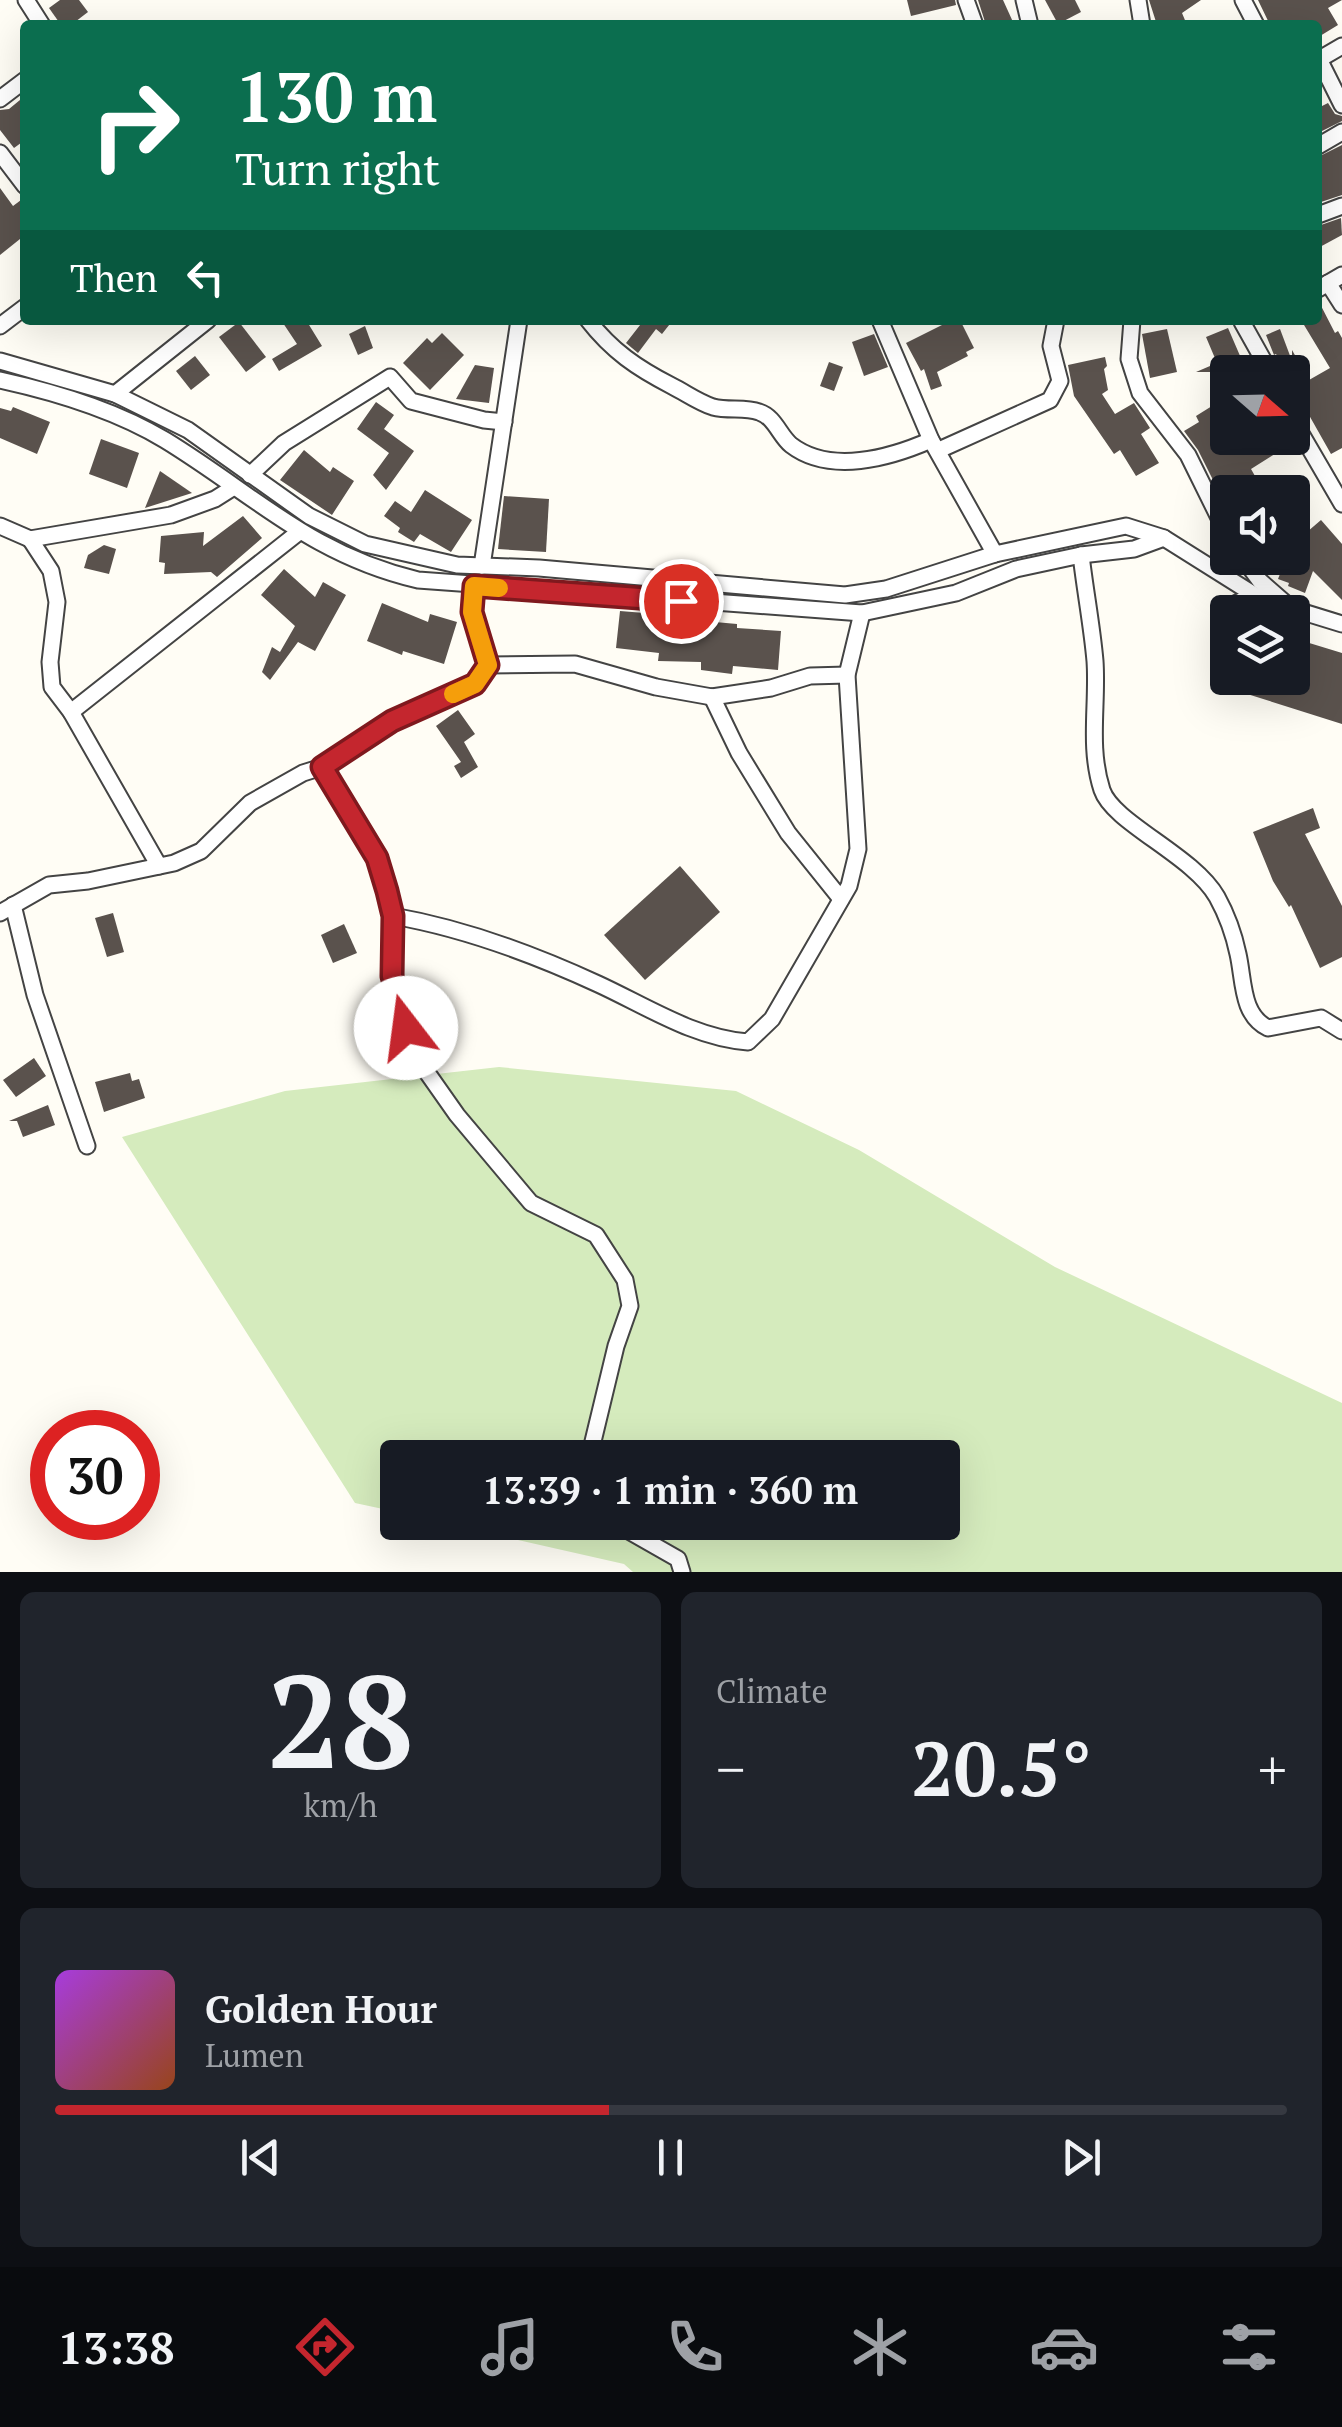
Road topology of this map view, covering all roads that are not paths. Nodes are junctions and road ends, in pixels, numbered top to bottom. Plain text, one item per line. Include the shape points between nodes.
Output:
1 (1322, 66) edge
2 (20, 84) edge
3 (0, 100) edge
4 (1342, 104) edge
5 (0, 154) edge
6 (20, 180) edge
7 (1329, 282) edge
8 (1342, 305) edge
9 (202, 325) edge
10 (518, 325) edge
11 (592, 325) edge
12 (882, 325) edge
13 (1055, 325) edge
14 (1131, 325) edge
15 (1244, 325) edge
16 (1260, 355) edge
17 (0, 361) edge
18 (0, 380) edge
19 (114, 394) junction
20 (504, 422) junction
21 (935, 445) junction
22 (1310, 449) edge
23 (250, 475) junction
24 (234, 488) junction
25 (1210, 500) edge
26 (1342, 504) edge
27 (0, 526) edge
28 (298, 532) junction
29 (1164, 538) junction
30 (30, 539) junction
31 (996, 554) junction
32 (1081, 555) junction
33 (482, 566) junction
34 (1256, 575) edge
35 (474, 586) junction
36 (1256, 595) edge
37 (1276, 595) edge
38 (862, 613) junction
39 (1310, 614) edge
40 (1342, 624) edge
41 (488, 665) junction
42 (848, 675) junction
43 (712, 697) junction
44 (71, 712) junction
45 (322, 767) junction
46 (159, 866) junction
47 (841, 899) junction
48 (7, 909) edge
49 (393, 916) junction
50 (1342, 1032) edge
51 (86, 1146) dead end
52 (594, 1440) edge
53 (645, 1540) edge
54 (682, 1572) edge

1 - 4 street
2 - 3 street
5 - 6 street
7 - 8 street
9 - 19 street
10 - 20 street
11 - 21 street via 634,368 718,408 761,412 814,459 858,461
12 - 21 street
13 - 21 street via 1051,346 1060,381 1050,400
14 - 25 street via 1128,359 1140,393 1188,455
15 - 16 street
17 - 19 street
18 - 24 street via 92,407 161,438
19 - 23 street via 188,430
20 - 23 street via 412,401 390,377 284,443
20 - 33 street
21 - 31 street
22 - 26 street
23 - 33 street via 365,544
24 - 28 street
24 - 30 street via 171,515
27 - 30 street
28 - 35 street via 383,572
28 - 44 street
29 - 31 street via 1126,526
29 - 32 street via 1134,550
29 - 36 street
30 - 44 street via 51,570 57,602 52,687
31 - 33 street via 886,590 845,595
32 - 38 street
32 - 50 street via 1095,664 1092,739 1105,799 1180,856 1215,894 1256,1021 1268,1028 1322,1018
34 - 37 street
35 - 38 street
35 - 41 street via 472,612
38 - 42 street
39 - 40 street
41 - 43 street via 574,664
41 - 45 street via 475,684 392,721
42 - 43 street via 810,676
42 - 47 street via 858,849
43 - 47 street via 788,833
44 - 46 street
45 - 46 street via 250,804 200,851
45 - 49 street via 377,858
46 - 48 street via 49,884
47 - 49 street via 772,1019 748,1042 723,1040 444,925
48 - 51 street
49 - 52 street via 392,976 419,1061 531,1203 596,1236 625,1280 630,1306
53 - 54 street via 678,1559

